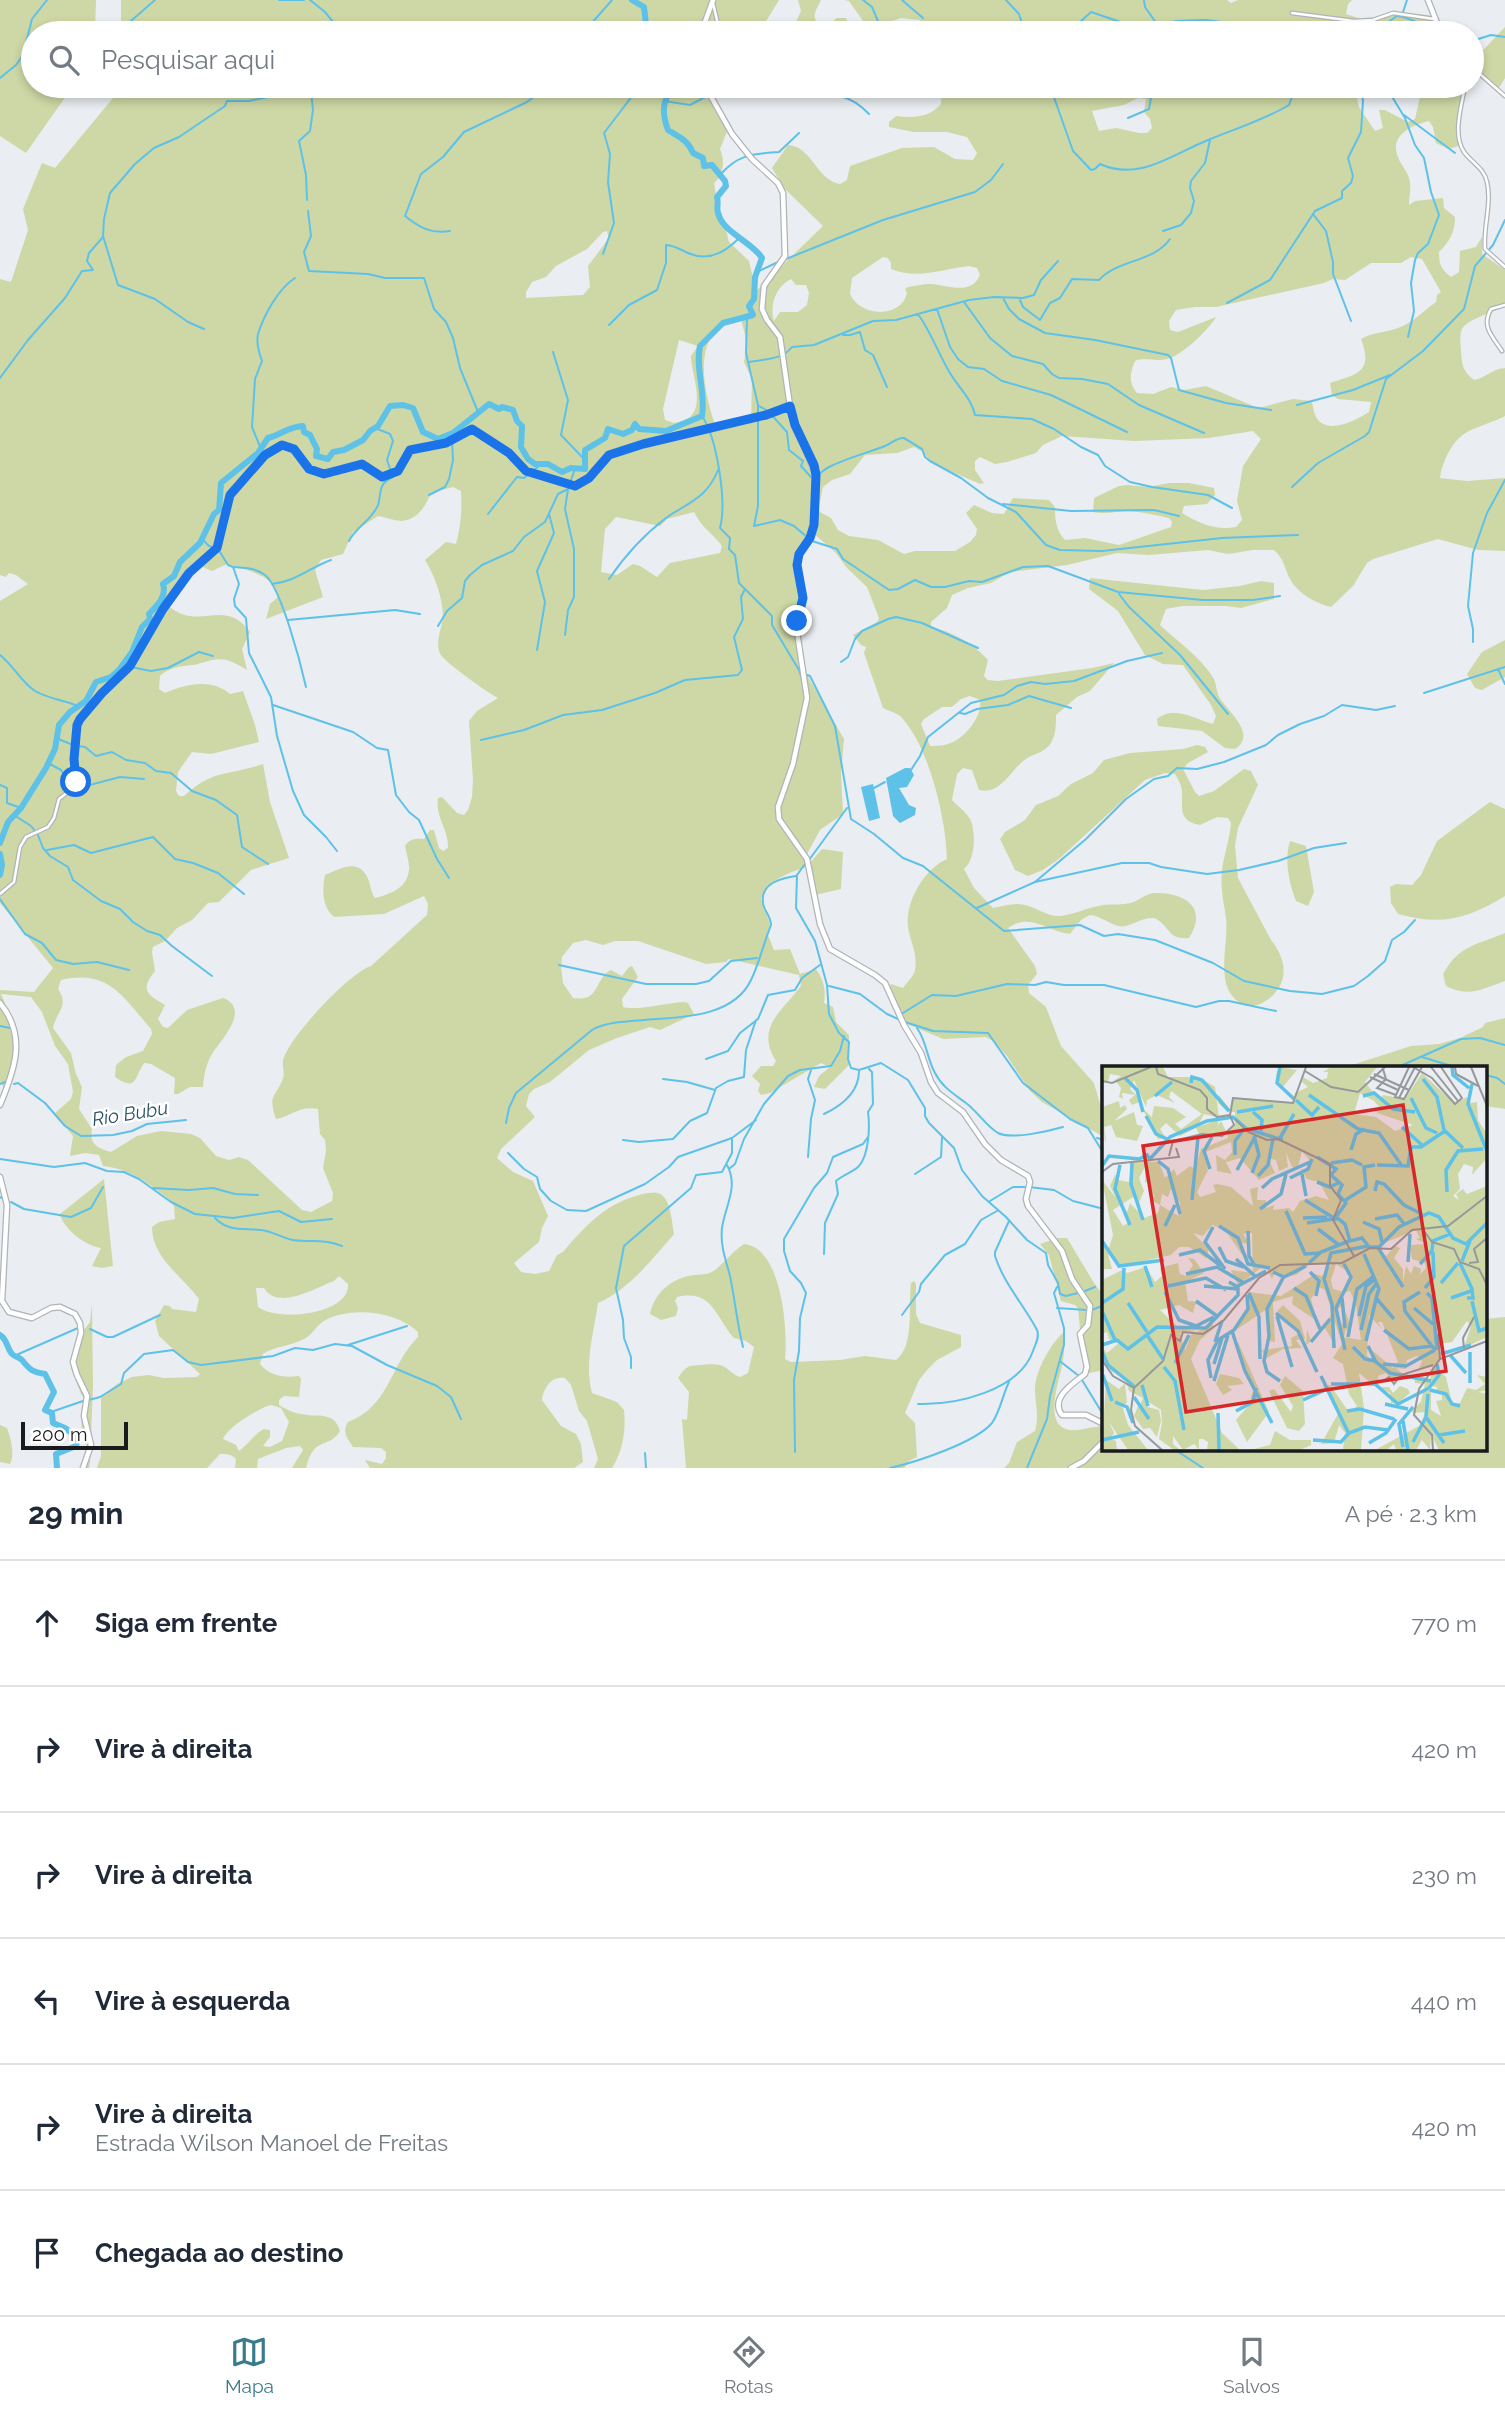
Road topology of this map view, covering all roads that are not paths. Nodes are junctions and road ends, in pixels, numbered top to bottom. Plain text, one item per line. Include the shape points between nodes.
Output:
1 (713, 0) edge
2 (1428, 0) edge
3 (1292, 13) dead end
4 (1434, 19) joint
5 (705, 21) edge
6 (717, 21) edge
7 (1484, 78) edge
8 (1505, 96) edge
9 (712, 98) edge
10 (1463, 98) edge
11 (1505, 267) edge
12 (1505, 305) edge
13 (1502, 351) dead end
14 (790, 406) junction
15 (0, 894) edge
16 (0, 1003) edge
17 (0, 1105) edge
18 (0, 1177) edge
19 (1102, 1423) edge
20 (1102, 1443) edge
21 (83, 1468) edge
22 (1071, 1468) edge

1 - 5 street
1 - 6 street
2 - 4 street
3 - 4 street via 1354,21 1393,13
7 - 8 street
9 - 14 street via 732,134 783,193 785,256 764,286 762,309 780,337
10 - 11 street via 1462,145 1488,184 1485,249
12 - 13 street via 1491,309 1486,318 1487,329
14 - 15 street via 609,455 589,478 575,486 526,471 509,453 472,429 446,443 410,450 398,471 382,477 362,464 324,474 309,469 294,449 282,445 265,455 230,495 217,548 189,573 130,666 80,719 76,782 59,799 48,827 26,837 14,882
14 - 19 street via 816,475 814,525 797,565 803,598 797,632 806,709 778,807 779,819 807,859 830,949 885,983 938,1093 963,1112 1000,1160 1028,1176 1028,1206 1062,1251 1072,1279 1090,1306 1088,1325 1080,1334 1087,1367 1070,1383 1058,1410 1062,1415 1086,1415
16 - 17 street via 13,1024 18,1045
18 - 21 street via 7,1205 3,1303 9,1312 32,1318 56,1307 78,1318 81,1333 73,1362 87,1396 84,1416 91,1446
20 - 22 street

